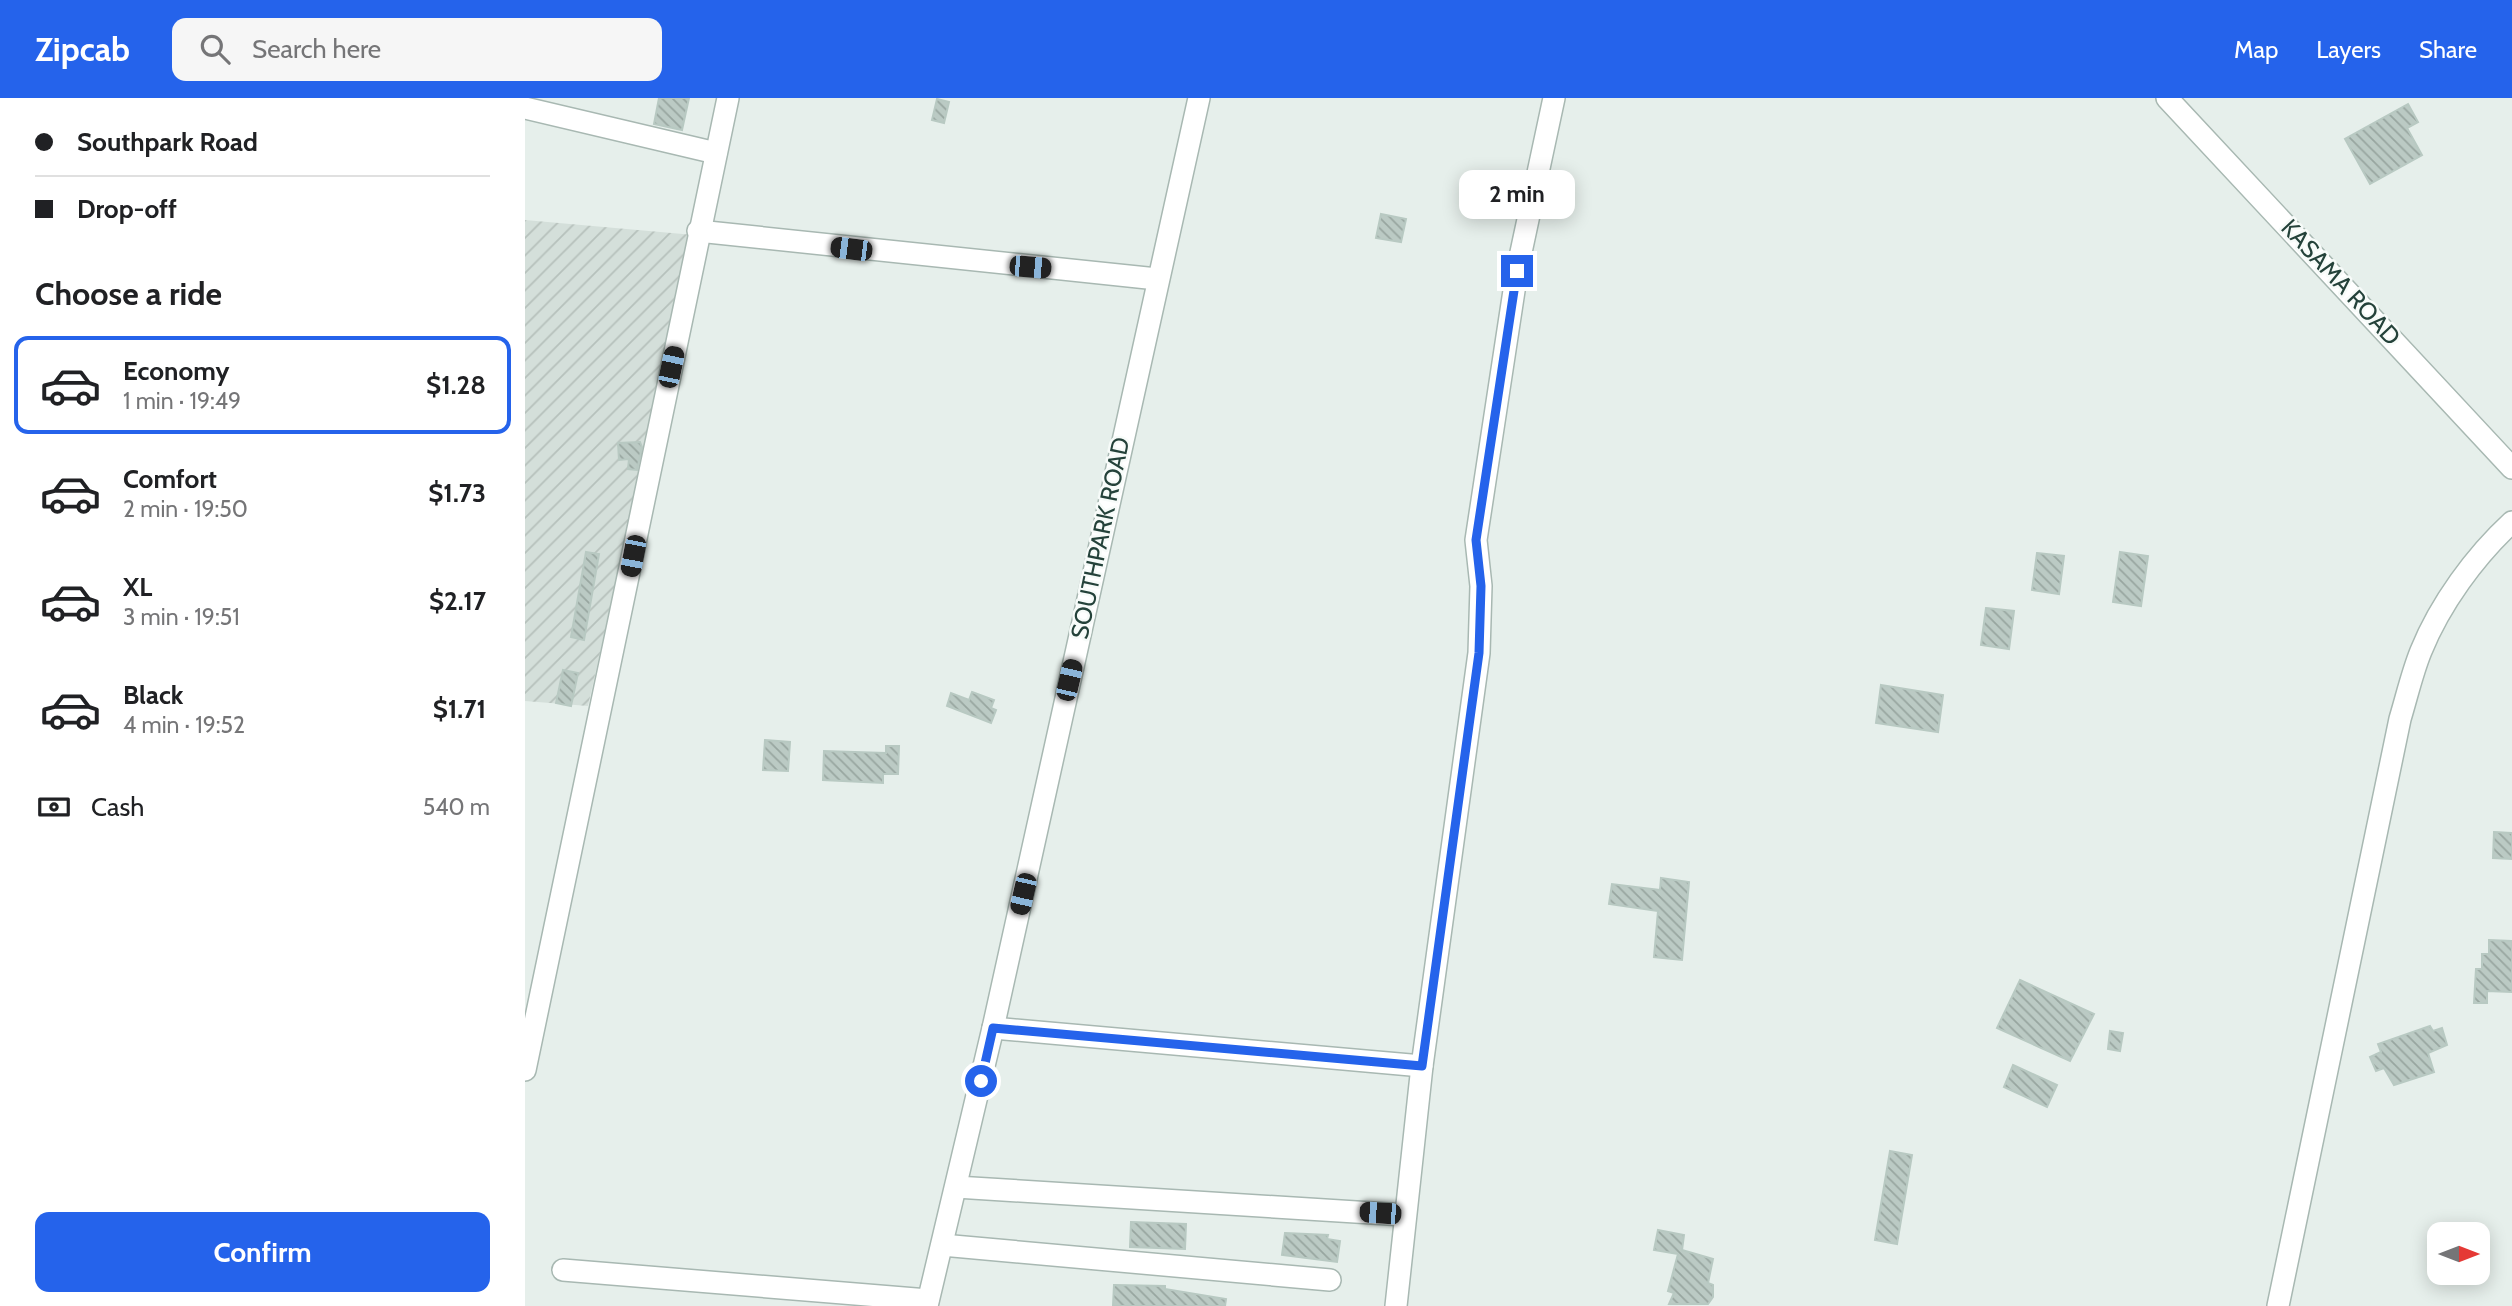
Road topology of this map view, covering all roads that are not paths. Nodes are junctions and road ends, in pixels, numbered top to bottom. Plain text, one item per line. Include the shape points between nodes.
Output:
1 (728, 98) edge
2 (1199, 98) edge
3 (1555, 98) edge
4 (2167, 98) edge
5 (525, 108) edge
6 (716, 153) junction
7 (698, 231) junction
8 (1157, 279) junction
9 (2512, 468) edge
10 (2512, 522) edge
11 (993, 1028) junction
12 (1422, 1066) junction
13 (525, 1070) edge
14 (956, 1187) junction
15 (1404, 1215) junction
16 (942, 1245) junction
17 (563, 1270) dead end
18 (1330, 1280) dead end
19 (927, 1303) edge
20 (1396, 1306) edge
21 (2278, 1306) edge

1 - 6 street
2 - 8 street, SOUTHPARK ROAD
3 - 12 street via 1517,271 1476,540 1481,586 1479,653
4 - 9 street, KASAMA ROAD
5 - 6 street
6 - 7 street
7 - 8 street
7 - 13 street
8 - 11 street, SOUTHPARK ROAD
10 - 21 street via 2452,596 2422,650 2400,719
11 - 12 street
11 - 14 street, SOUTHPARK ROAD
12 - 15 street
14 - 15 street
14 - 16 street, SOUTHPARK ROAD
15 - 20 street
16 - 18 street
16 - 19 street, SOUTHPARK ROAD
17 - 19 street

